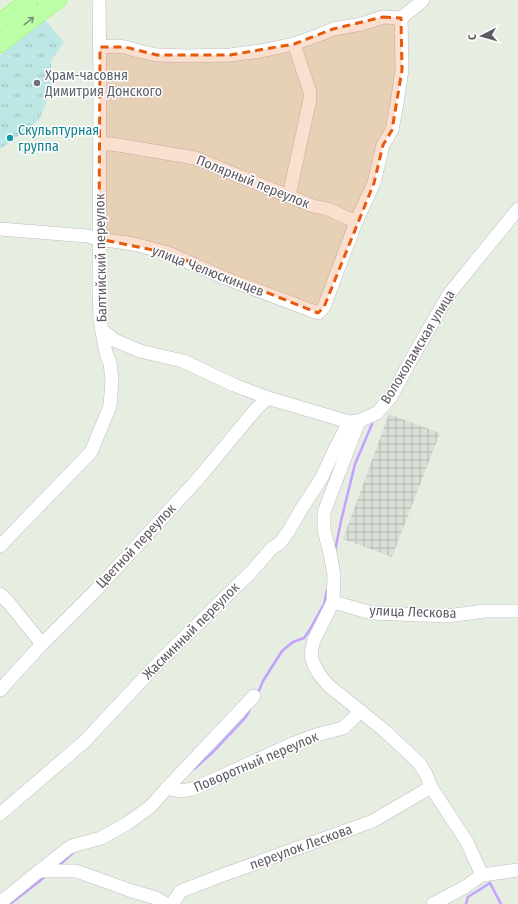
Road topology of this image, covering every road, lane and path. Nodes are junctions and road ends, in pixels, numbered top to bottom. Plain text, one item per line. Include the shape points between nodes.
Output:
1 (30, 0) edge
2 (58, 0) edge
3 (99, 0) edge
4 (423, 0) edge
5 (401, 18) junction
6 (0, 23) edge
7 (0, 44) edge
8 (294, 44) junction
9 (100, 47) junction
10 (100, 143) junction
11 (289, 196) junction
12 (518, 210) edge
13 (356, 222) junction
14 (0, 228) edge
15 (99, 239) junction
16 (102, 330) junction
17 (268, 398) junction
18 (354, 422) junction
19 (0, 546) edge
20 (0, 594) edge
21 (333, 602) junction
22 (518, 611) edge
23 (42, 644) junction
24 (0, 690) edge
25 (254, 696) dead end
26 (361, 711) junction
27 (431, 787) junction
28 (167, 788) junction
29 (0, 814) edge
30 (518, 870) edge
31 (39, 872) junction
32 (482, 875) junction
33 (0, 904) edge
34 (166, 904) edge
35 (172, 904) edge
36 (433, 904) edge

1 - 6 main road
7 -> 2 main road
3 - 9 street, Балтийский переулок
4 - 5 street
5 - 8 street via 383,17 333,29
5 - 13 street via 402,70 392,130 383,145 374,183
8 - 9 street via 230,55 157,55 126,47
8 - 11 street via 310,98
9 - 10 street, Балтийский переулок
10 - 11 street, Полярный переулок via 195,158
10 - 15 street, Балтийский переулок
11 - 13 street, Полярный переулок
12 - 18 street, Волоколамская улица via 449,294 391,397 377,413
13 - 15 street, улица Челюскинцев via 324,307 318,313 225,278 168,253 134,244
14 - 15 street, улица Челюскинцев
15 - 16 street, Балтийский переулок
16 - 17 street via 114,340 140,351 183,361
16 - 19 street, Балтийский переулок via 112,380 110,406 91,452
17 - 18 street
17 - 23 street, Цветной переулок via 98,588
18 - 21 street via 324,512 324,530 334,575
18 - 29 street, Жасминный переулок via 280,543 272,548 159,662 84,742
20 - 23 street
21 - 22 street, улица Лескова via 372,613 447,616 485,611
21 - 26 street via 314,640 311,655 319,674 328,685
23 - 24 street, Цветной переулок
25 - 28 street
26 - 27 street via 419,763
26 - 28 street, Поворотный переулок via 343,728 292,744 193,789 180,791
27 - 32 street via 466,842
27 - 35 street, переулок Лескова via 373,821 181,891
28 - 31 street via 151,806 128,823 101,838 72,846
30 - 32 street
31 - 33 street
31 - 34 street via 76,871 156,898
32 - 36 street

